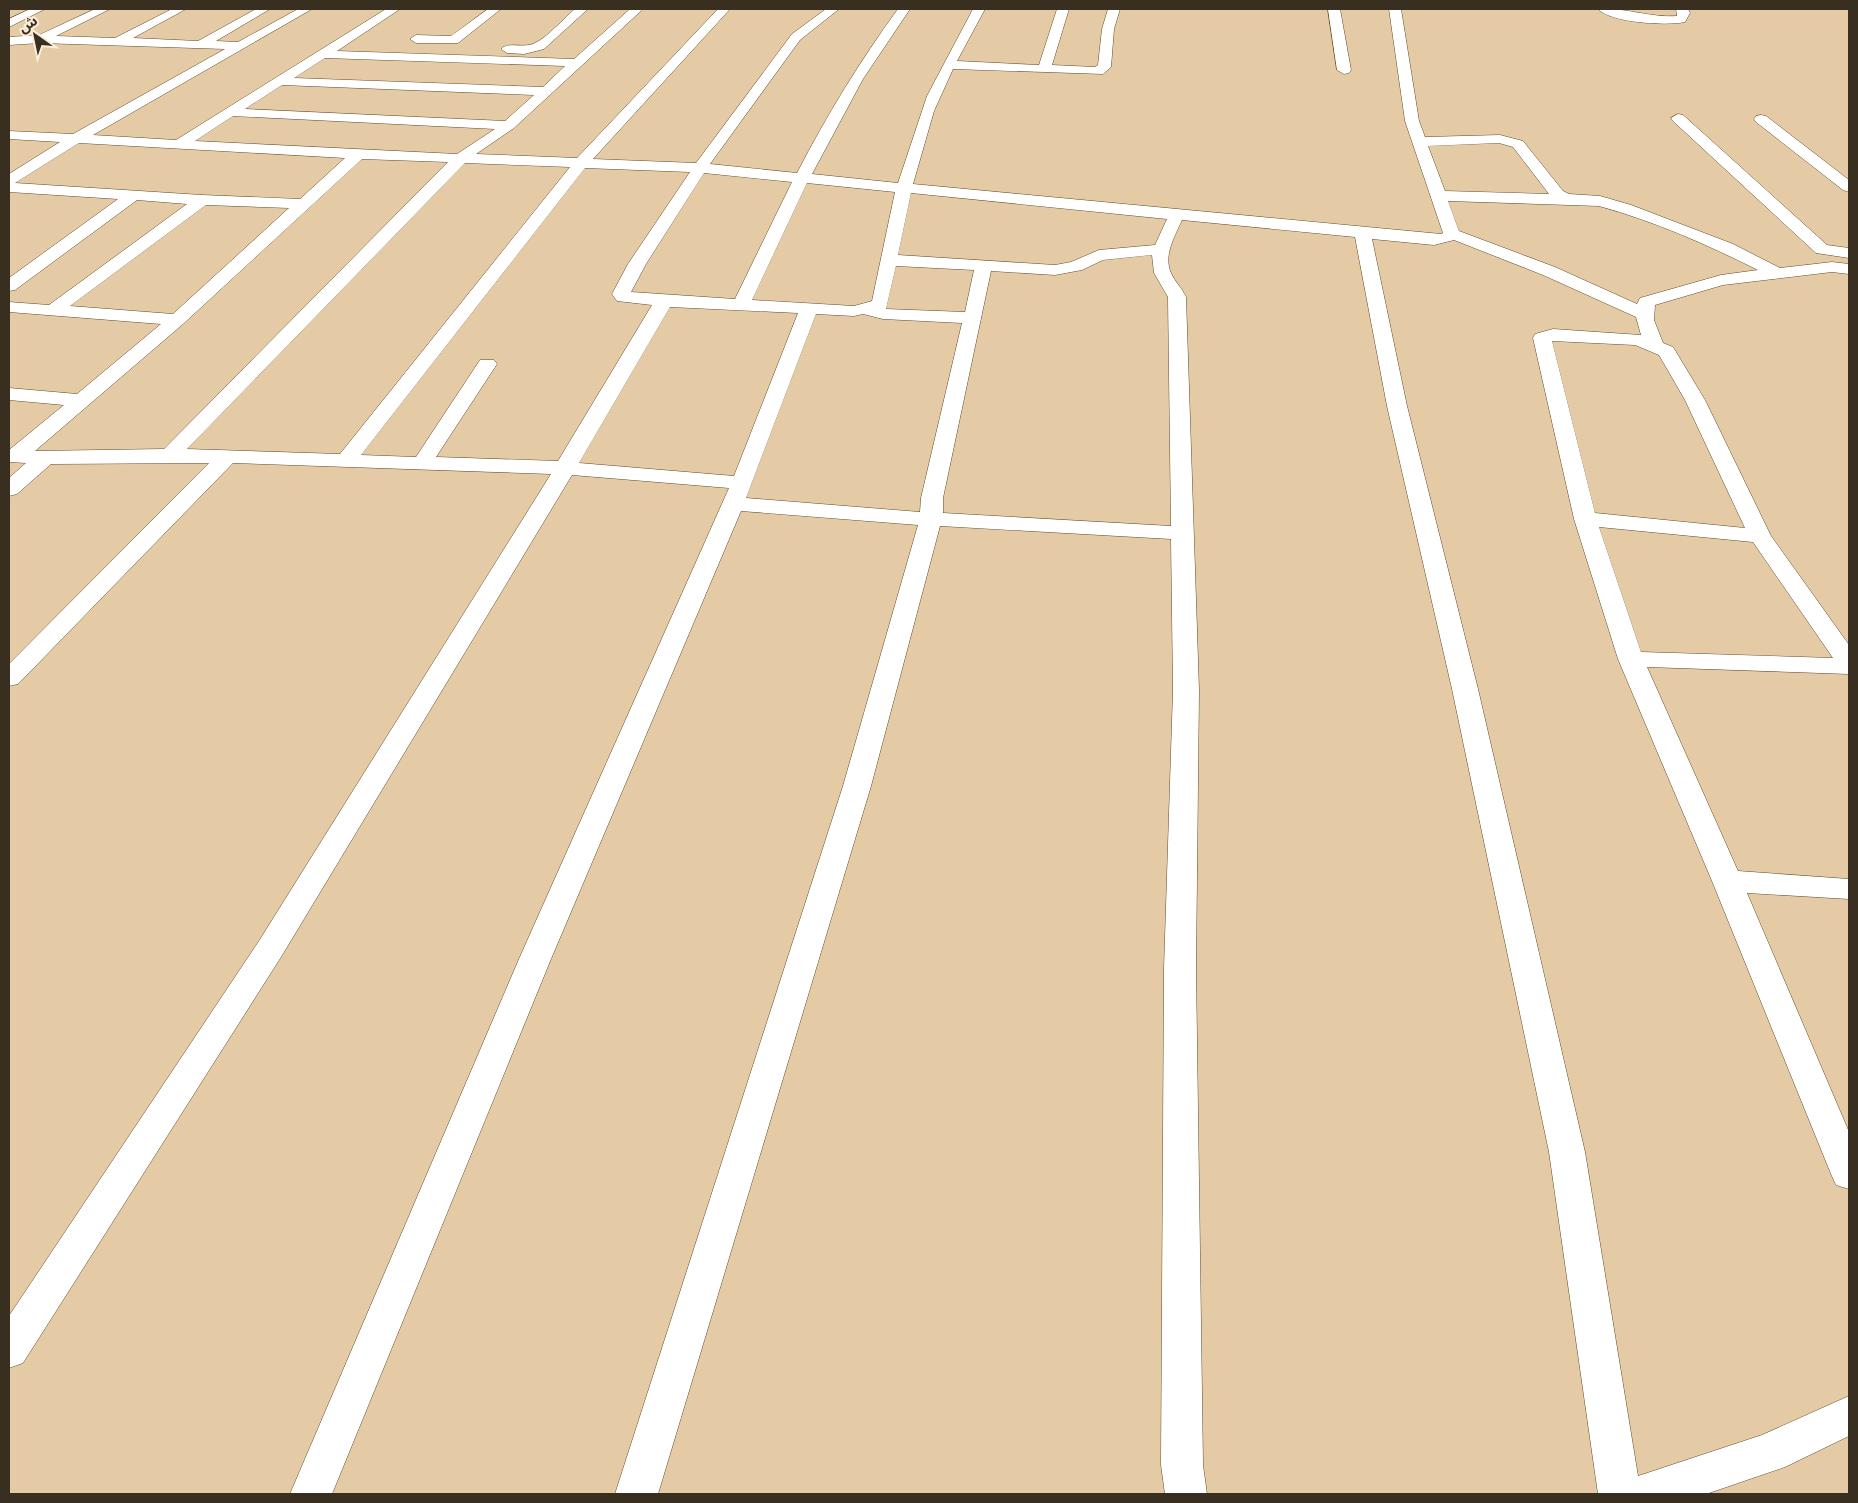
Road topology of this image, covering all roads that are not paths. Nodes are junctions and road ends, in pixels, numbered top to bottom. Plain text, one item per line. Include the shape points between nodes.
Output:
1 (39, 9) edge
2 (104, 9) edge
3 (180, 9) edge
4 (264, 9) edge
5 (306, 9) edge
6 (394, 9) edge
7 (495, 9) edge
8 (582, 9) edge
9 (637, 9) edge
10 (724, 9) edge
11 (833, 9) edge
12 (904, 9) edge
13 (979, 9) edge
14 (1063, 9) edge
15 (1114, 9) edge
16 (1334, 9) edge
17 (1395, 9) edge
18 (1604, 9) edge
19 (1682, 9) edge
20 (9, 23) edge
21 (350, 36) junction
22 (377, 37) dead end
23 (404, 38) dead end
24 (40, 39) junction
25 (454, 40) junction
26 (9, 41) edge
27 (118, 42) junction
28 (200, 45) junction
29 (241, 46) junction
30 (322, 54) junction
31 (578, 63) junction
32 (950, 65) junction
33 (1044, 69) junction
34 (1344, 70) dead end
35 (280, 80) junction
36 (548, 91) junction
37 (229, 112) junction
38 (1678, 118) dead end
39 (1761, 119) dead end
40 (509, 125) junction
41 (9, 135) edge
42 (77, 138) junction
43 (1418, 142) junction
44 (178, 145) junction
45 (358, 154) junction
46 (462, 157) junction
47 (582, 162) junction
48 (700, 168) junction
49 (802, 178) junction
50 (9, 180) edge
51 (1849, 186) edge
52 (9, 187) edge
53 (32, 188) junction
54 (903, 190) junction
55 (133, 196) junction
56 (1437, 196) junction
57 (1566, 199) junction
58 (202, 200) junction
59 (9, 204) edge
60 (304, 204) junction
61 (1176, 216) junction
62 (1362, 233) junction
63 (1452, 234) junction
64 (1162, 249) junction
65 (1849, 252) edge
66 (889, 260) junction
67 (984, 266) junction
68 (1849, 269) edge
69 (1777, 273) junction
70 (9, 286) edge
71 (664, 302) junction
72 (742, 305) junction
73 (9, 307) edge
74 (809, 309) junction
75 (868, 310) junction
76 (52, 311) junction
77 (1646, 315) junction
78 (972, 318) junction
79 (177, 320) junction
80 (1654, 345) junction
81 (487, 364) dead end
82 (9, 394) edge
83 (82, 401) junction
84 (170, 455) junction
85 (12, 456) edge
86 (228, 456) junction
87 (45, 458) junction
88 (346, 460) junction
89 (422, 463) junction
90 (565, 468) junction
91 (9, 489) edge
92 (738, 494) junction
93 (932, 519) junction
94 (1585, 519) junction
95 (1182, 533) junction
96 (1760, 536) junction
97 (1630, 659) junction
98 (1849, 664) edge
99 (9, 678) edge
100 (1727, 881) junction
101 (1849, 889) edge
102 (1849, 1174) edge
103 (9, 1350) edge
104 (1849, 1415) edge
105 (310, 1494) edge
106 (636, 1494) edge
107 (1186, 1494) edge
108 (1619, 1494) edge
109 (1644, 1494) edge

1 - 20 street
2 - 24 street
3 - 27 street
4 - 28 street
5 - 29 street
6 - 21 street
7 - 25 street
8 - 25 street via 534,48 450,44
9 - 31 street
10 - 47 street
11 - 48 street via 796,37
12 - 49 street via 880,41
13 - 32 street
14 - 33 street
15 - 33 street via 1102,69 1091,72
16 - 34 street
17 - 43 street
18 - 19 street via 1642,19 1666,21 1681,19
21 - 22 street
21 - 30 street
23 - 25 street
24 - 26 street
24 - 27 street
27 - 28 street
28 - 29 street
29 - 42 street
30 - 31 street
30 - 35 street
31 - 36 street
32 - 33 street
32 - 54 street via 922,124
35 - 36 street
35 - 37 street
36 - 40 street
37 - 40 street
37 - 44 street
38 - 65 street via 1822,249
39 - 51 street
40 - 46 street
41 - 42 street
42 - 44 street
42 - 50 street
43 - 56 street
43 - 57 street via 1500,139 1518,144 1557,194
44 - 45 street
45 - 46 street
45 - 60 street
46 - 47 street
46 - 84 street
47 - 48 street
47 - 88 street
48 - 49 street
48 - 71 street via 621,294 628,299
49 - 54 street
49 - 72 street
52 - 53 street
53 - 55 street
53 - 59 street
54 - 61 street
54 - 66 street
55 - 58 street
55 - 70 street
56 - 57 street
56 - 63 street
57 - 69 street via 1600,201 1625,208 1727,248
58 - 60 street
58 - 76 street
60 - 79 street
61 - 62 street
61 - 64 street
62 - 63 street via 1434,240
62 - 108 street via 1397,406 1465,690 1567,1152
63 - 77 street via 1549,271
64 - 67 street via 1099,255 1076,266 1055,270
64 - 95 street via 1161,269 1177,297
66 - 67 street
66 - 75 street via 880,305
67 - 78 street
68 - 69 street via 1832,267
69 - 77 street via 1720,280 1646,302
71 - 72 street
71 - 90 street
72 - 74 street
73 - 76 street
74 - 75 street
74 - 92 street
75 - 78 street via 883,314
76 - 79 street
77 - 80 street
78 - 93 street via 932,498
79 - 83 street
80 - 94 street via 1638,340 1552,335 1542,338
80 - 96 street via 1666,351 1695,400
81 - 89 street
82 - 83 street
83 - 85 street
84 - 86 street
84 - 87 street
85 - 87 street
86 - 88 street
86 - 99 street
87 - 91 street
88 - 89 street
89 - 90 street
90 - 92 street
90 - 103 street via 270,949
92 - 93 street via 892,518
92 - 105 street via 539,949
93 - 95 street
93 - 106 street via 854,795
94 - 96 street
94 - 97 street
95 - 107 street via 1186,690 1180,1028 1182,1465
96 - 98 street
97 - 98 street
97 - 100 street
100 - 101 street
100 - 102 street
104 - 109 street via 1770,1453

